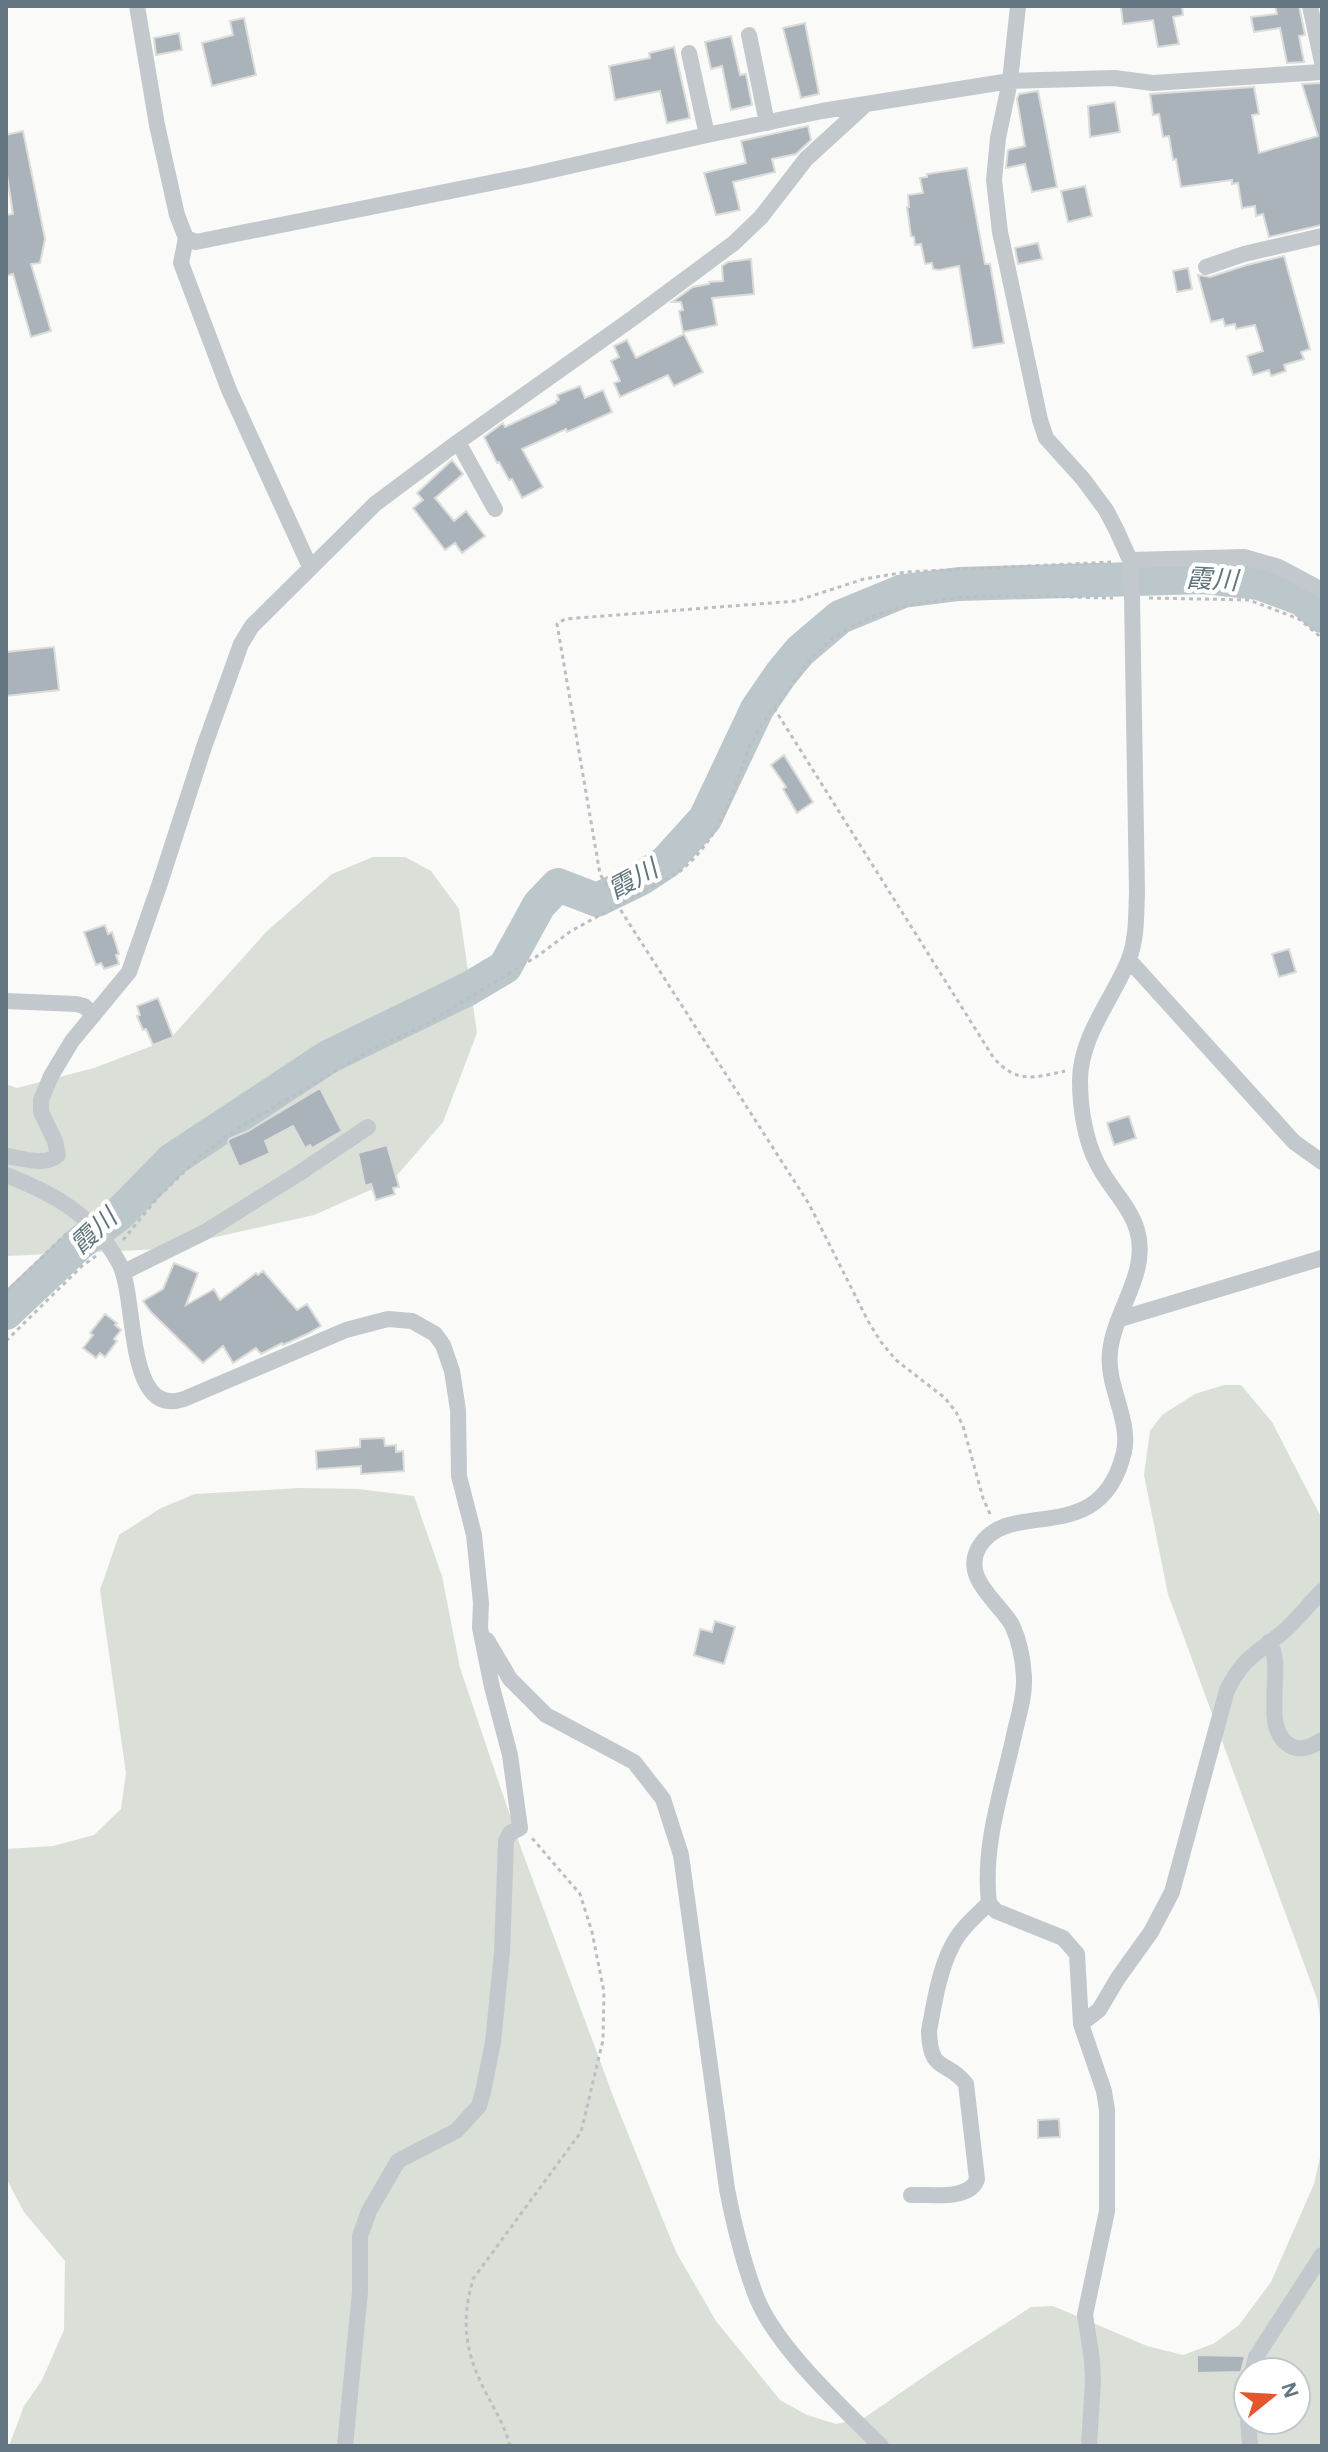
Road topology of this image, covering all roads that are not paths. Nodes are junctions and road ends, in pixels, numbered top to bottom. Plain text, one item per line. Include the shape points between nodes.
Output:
1 (137, 6) edge
2 (1018, 6) edge
3 (1310, 6) edge
4 (749, 35) dead end
5 (689, 53) dead end
6 (1322, 62) edge
7 (1322, 72) edge
8 (1010, 81) junction
9 (865, 105) junction
10 (767, 123) junction
11 (707, 135) junction
12 (1322, 236) edge
13 (186, 238) junction
14 (1206, 267) dead end
15 (458, 442) junction
16 (495, 509) dead end
17 (1130, 564) junction
18 (310, 567) junction
19 (1322, 590) edge
20 (1129, 960) junction
21 (6, 1001) edge
22 (94, 1015) junction
23 (368, 1127) dead end
24 (6, 1156) edge
25 (1322, 1162) edge
26 (6, 1175) edge
27 (1322, 1258) edge
28 (124, 1272) junction
29 (1120, 1319) junction
30 (1322, 1591) edge
31 (480, 1628) junction
32 (1269, 1642) junction
33 (1322, 1740) edge
34 (989, 1903) junction
35 (1081, 2024) junction
36 (911, 2195) dead end
37 (1322, 2255) edge
38 (1257, 2356) edge
39 (345, 2446) edge
40 (881, 2446) edge
41 (1089, 2446) edge

1 - 13 street via 157,125
2 - 8 street
3 - 6 street
4 - 10 street
5 - 11 street
7 - 8 street via 1153,83 1114,78
8 - 9 street
8 - 17 street via 998,138 996,207 1040,420 1046,438 1106,510
9 - 10 street
9 - 15 street via 806,159 734,243
10 - 11 street
11 - 13 street via 277,227 196,242
12 - 14 street
13 - 18 street via 181,263 229,390
15 - 16 street
15 - 18 street via 375,504
17 - 19 street via 1244,557 1279,567
17 - 20 street via 1137,893
18 - 22 street via 241,644 129,972
20 - 25 street via 1294,1142
20 - 29 street via 1103,1008 1080,1083 1096,1163 1137,1227 1140,1243 1140,1263
21 - 22 street via 76,1004
22 - 24 street via 72,1041 41,1100 58,1155 42,1162
23 - 28 street via 205,1232
26 - 28 street via 77,1210
27 - 29 street
28 - 31 street via 139,1366 155,1397 173,1403 346,1330 388,1319 412,1321 435,1334 447,1356 458,1410 459,1476 474,1535
29 - 34 street via 1110,1350 1125,1445 1118,1473 1099,1500 1085,1508 1000,1527 978,1549 978,1578 1019,1641 1024,1682 987,1859
30 - 32 street
31 - 39 street via 510,1755 520,1828 506,1841 493,2042 479,2106 443,2140 398,2161 369,2211 360,2236
31 - 40 street via 510,1679 546,1715 634,1762 663,1799 681,1855 727,2189 756,2298 774,2330
32 - 33 street via 1276,1723 1284,1742 1300,1749
32 - 35 street via 1245,1660 1227,1690 1165,1907 1099,2010
34 - 35 street via 996,1911 1071,1944 1079,1965
34 - 36 street via 952,1945 929,2031 935,2060 966,2084 975,2187
35 - 41 street via 1104,2091 1108,2164 1107,2211 1085,2315 1093,2381
37 - 38 street

